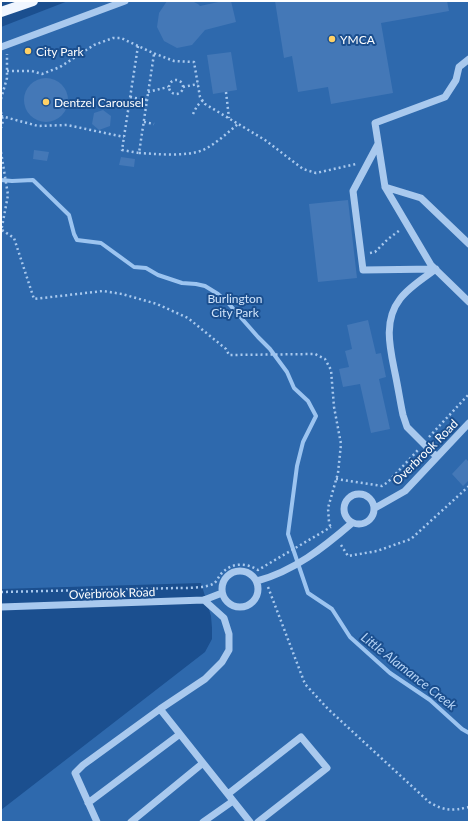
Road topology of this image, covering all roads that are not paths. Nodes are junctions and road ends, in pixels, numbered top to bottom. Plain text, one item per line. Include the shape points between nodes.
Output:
1 (33, 1) edge
2 (125, 1) edge
3 (1, 12) edge
4 (4, 46) edge
5 (469, 59) edge
6 (378, 144) junction
7 (385, 187) junction
8 (469, 244) edge
9 (436, 269) junction
10 (469, 302) edge
11 (469, 423) edge
12 (437, 457) junction
13 (375, 508) junction
14 (352, 523) junction
15 (257, 581) junction
16 (222, 593) junction
17 (204, 600) junction
18 (1, 607) edge
19 (160, 709) junction
20 (180, 734) junction
21 (203, 763) junction
22 (228, 794) junction
23 (233, 801) junction
24 (88, 803) junction
25 (97, 822) edge
26 (132, 822) edge
27 (203, 822) edge
28 (250, 822) edge
29 (258, 822) edge

1 - 3 main road
2 - 4 street
5 - 6 street via 459,67 456,80 445,97 374,123
6 - 7 street
6 - 9 street via 353,191 363,270
7 - 8 street via 421,198
7 - 9 street via 431,265
9 - 10 street
9 - 12 street via 400,299 394,309 388,332 407,427
11 - 12 street, Overbrook Road
12 - 13 street, Overbrook Road via 405,491
13 - 14 street, Overbrook Road via 370,521 361,525
13 - 14 street via 366,495 351,496 344,504 344,509 345,515
14 - 15 street via 309,558 276,576
15 - 16 street via 249,572 237,570 226,576 221,587
15 - 16 street via 258,593 255,599 245,606 234,606
16 - 17 street, Overbrook Road
17 - 18 street, Overbrook Road
17 - 19 street via 224,618 229,634 228,650 222,662 205,679
19 - 20 street
19 - 24 street via 74,773
20 - 21 street
20 - 24 street
21 - 22 street
21 - 26 street
22 - 23 street
22 - 29 street via 301,737 327,768
23 - 27 street
23 - 28 street
24 - 25 street

